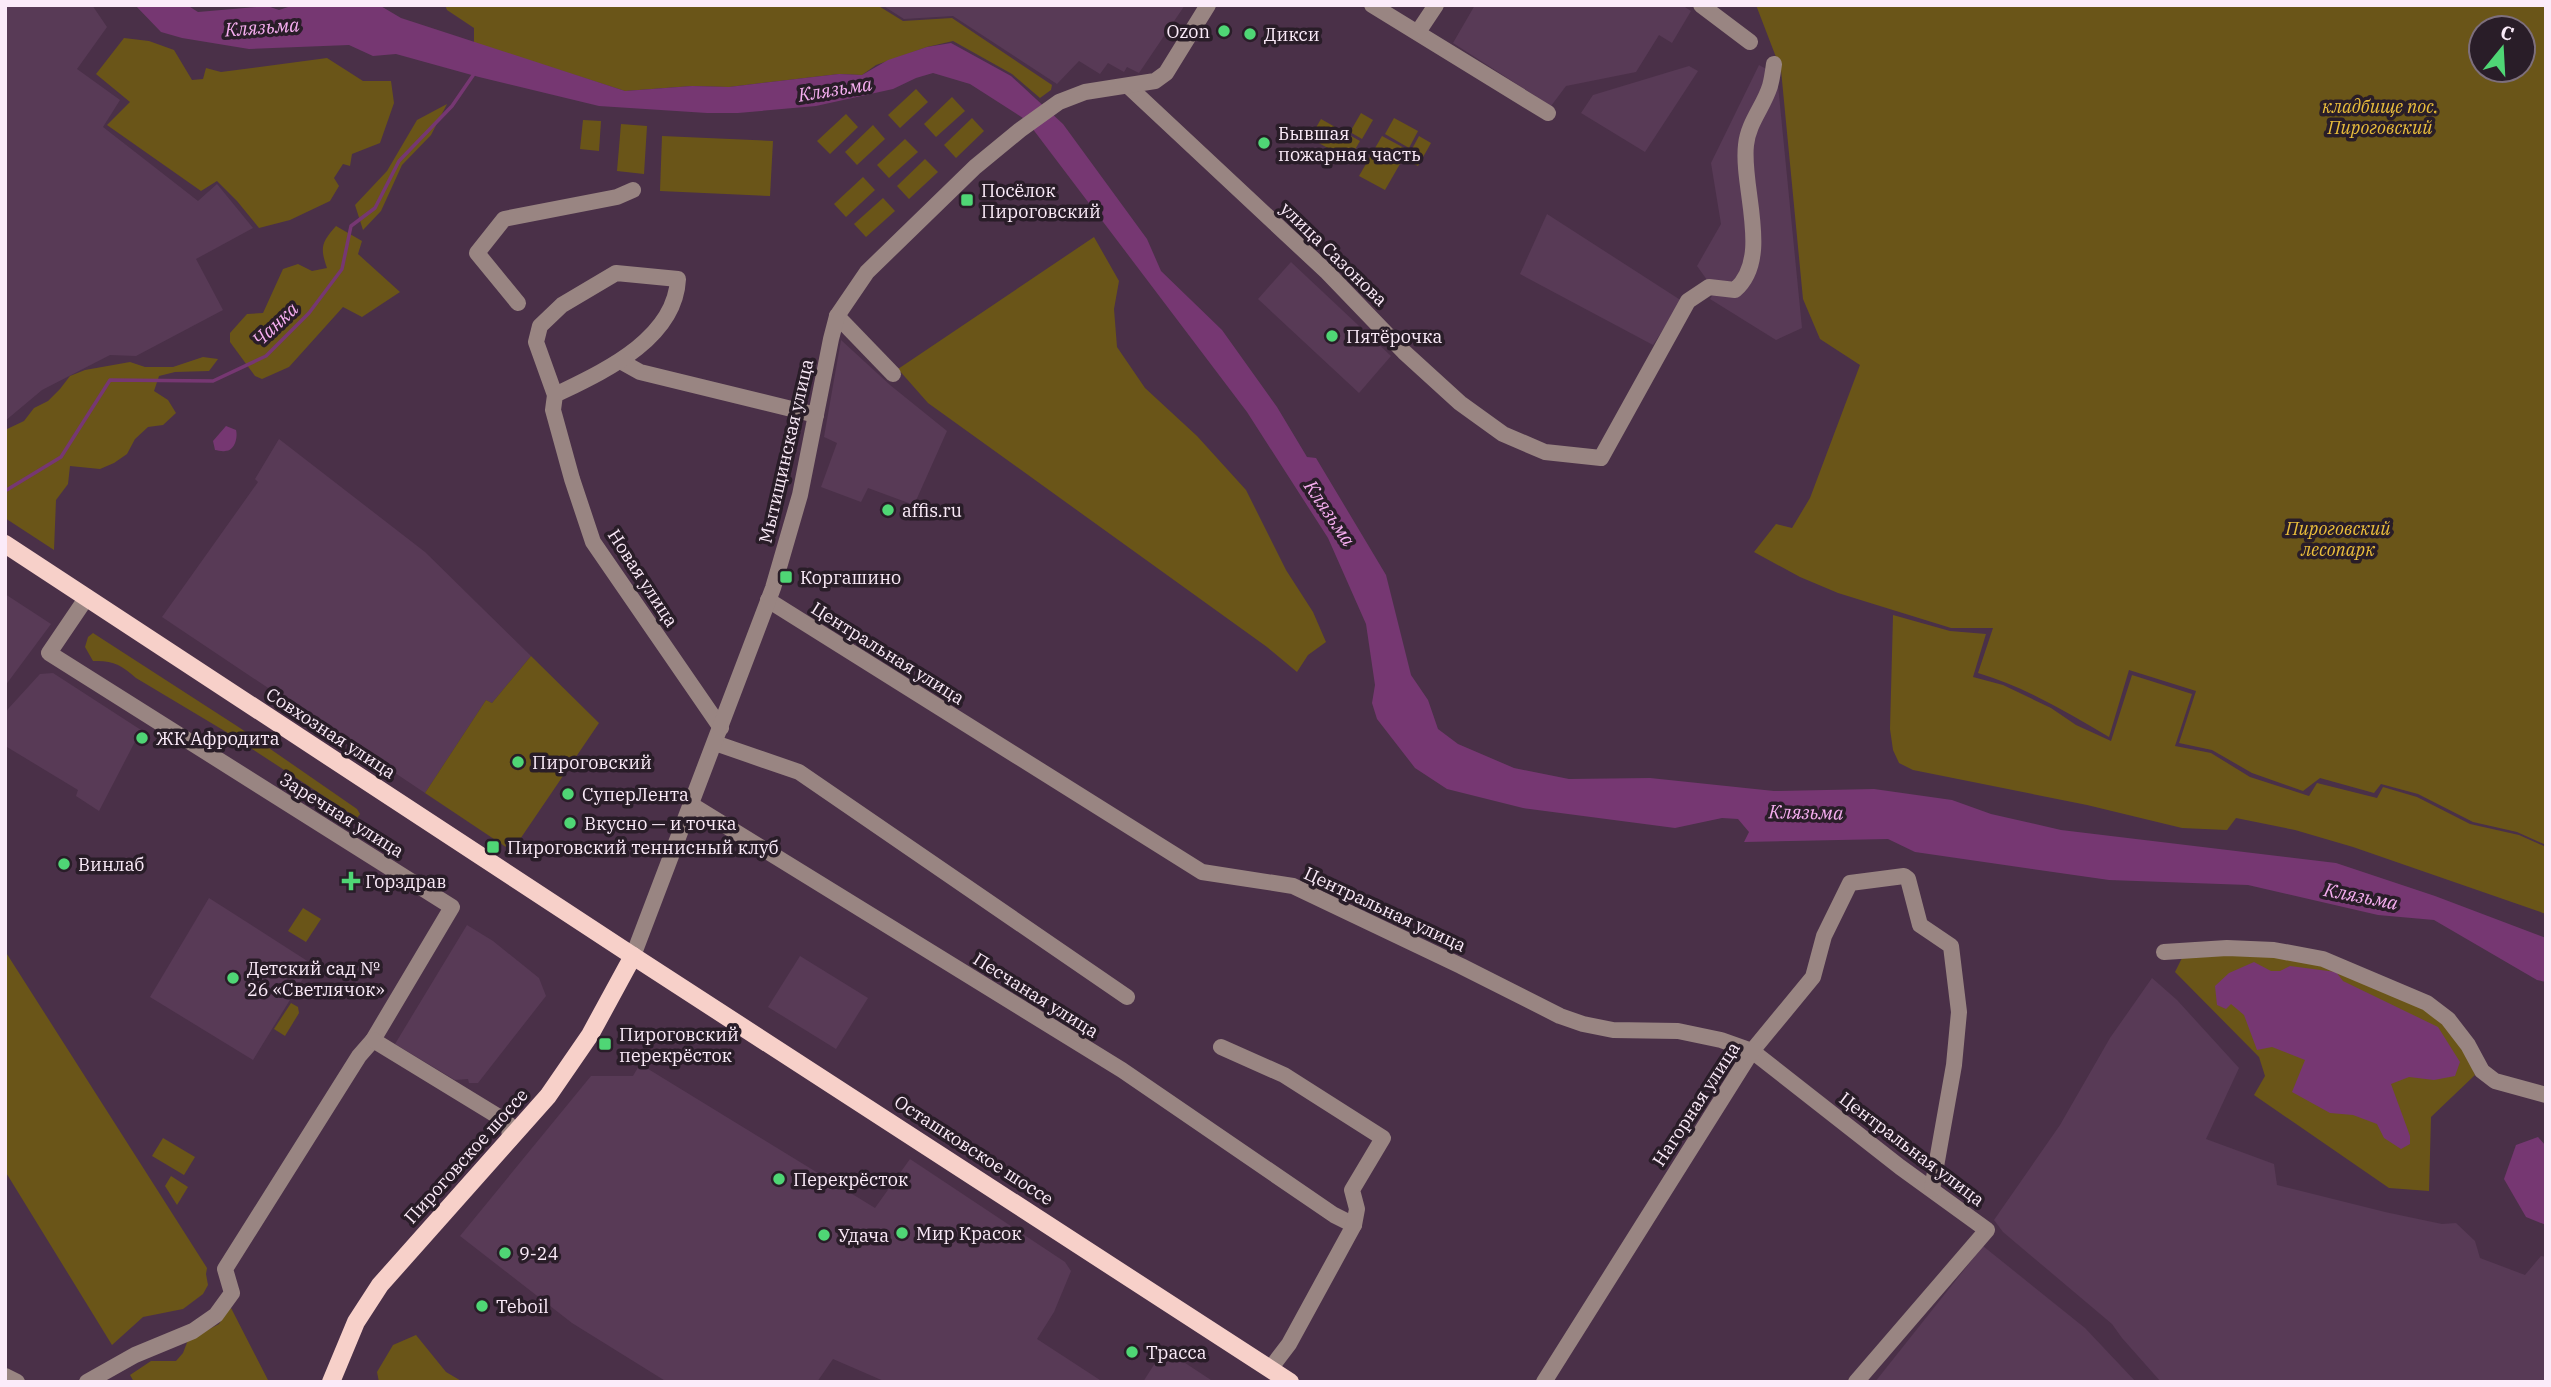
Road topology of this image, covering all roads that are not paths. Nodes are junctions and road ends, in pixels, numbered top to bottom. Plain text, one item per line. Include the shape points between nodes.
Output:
1 (1208, 5) edge
2 (1372, 5) edge
3 (1436, 5) edge
4 (1701, 5) edge
5 (1418, 32) junction
6 (1750, 42) dead end
7 (1774, 64) dead end
8 (1128, 86) junction
9 (1548, 113) dead end
10 (633, 190) dead end
11 (518, 303) dead end
12 (837, 316) junction
13 (622, 362) junction
14 (893, 374) dead end
15 (555, 396) junction
16 (816, 415) junction
17 (5, 544) edge
18 (87, 597) junction
19 (768, 600) junction
20 (718, 735) junction
21 (692, 805) junction
22 (2164, 952) dead end
23 (633, 956) junction
24 (1127, 997) dead end
25 (373, 1040) junction
26 (1221, 1047) dead end
27 (1752, 1051) junction
28 (2546, 1096) edge
29 (503, 1120) junction
30 (526, 1122) junction
31 (510, 1140) junction
32 (1932, 1189) junction
33 (1353, 1225) junction
34 (1270, 1369) junction
35 (5, 1376) edge
36 (17, 1382) edge
37 (87, 1382) edge
38 (331, 1382) edge
39 (1290, 1382) edge
40 (1544, 1382) edge
41 (1856, 1382) edge

1 - 8 street, Мытищинская улица via 1166,73 1156,81
2 - 5 street
3 - 5 street
4 - 6 street
5 - 9 street
7 - 8 street, улица Сазонова via 1770,86 1745,146 1752,261 1745,282 1735,290 1709,287 1688,301 1601,458 1545,452 1503,434 1460,403
8 - 12 street, Мытищинская улица via 1085,92 1059,102 1020,130 867,272
10 - 11 street via 505,219 477,253
12 - 14 street
12 - 16 street, Мытищинская улица
13 - 15 street
13 - 15 street, Новая улица via 662,324 678,291 678,279 616,273 562,305 540,326 536,342
13 - 16 street via 640,372
15 - 20 street, Новая улица via 553,410 593,542
16 - 19 street, Мытищинская улица via 800,495
17 - 18 main road, Совхозная улица
18 - 23 main road, Совхозная улица
18 - 25 street, Заречная улица via 49,653 452,907
19 - 20 street, Мытищинская улица
19 - 27 street, Центральная улица via 1202,872 1293,886 1583,1024 1613,1030 1678,1031
20 - 21 street, Мытищинская улица
20 - 24 street via 799,772
21 - 23 street, Мытищинская улица
21 - 33 street, Песчаная улица via 1122,1070
22 - 28 street via 2274,950 2323,959 2427,1003 2448,1019 2482,1072 2495,1081
23 - 30 main road, Пироговское шоссе via 585,1044
23 - 34 main road, Осташковское шоссе
25 - 29 street
25 - 37 street, Заречная улица via 225,1269 232,1293 216,1315 193,1331 135,1354
26 - 33 street via 1284,1075 1383,1138 1352,1190 1357,1209
27 - 32 street, Центральная улица
27 - 32 street, Нагорная улица via 1813,977 1824,936 1850,883 1908,879 1920,925 1951,946 1959,1012
27 - 40 street, Нагорная улица
29 - 30 street
29 - 31 street via 509,1125
30 - 31 main road, Пироговское шоссе
31 - 38 main road, Пироговское шоссе via 380,1285 346,1342
32 - 41 street, Центральная улица via 1987,1230
33 - 34 street
34 - 39 main road, Осташковское шоссе
35 - 36 street

